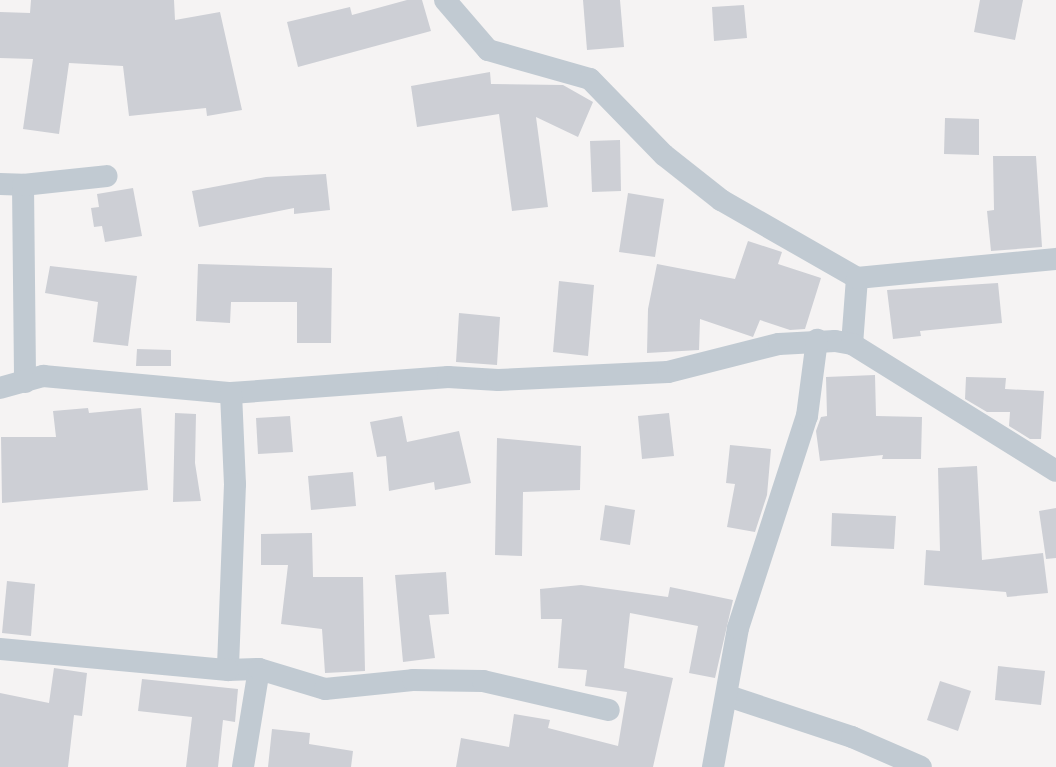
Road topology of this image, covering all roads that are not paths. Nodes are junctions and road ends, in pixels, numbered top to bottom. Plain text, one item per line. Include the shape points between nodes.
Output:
1 (445, 0) edge
2 (107, 176) dead end
3 (0, 184) edge
4 (23, 185) junction
5 (1056, 259) edge
6 (857, 278) junction
7 (817, 340) junction
8 (852, 344) junction
9 (25, 382) junction
10 (0, 388) edge
11 (231, 393) junction
12 (1056, 471) edge
13 (0, 649) edge
14 (259, 669) junction
15 (228, 670) junction
16 (728, 696) junction
17 (609, 710) dead end
18 (243, 767) edge
19 (713, 767) edge
20 (921, 767) edge

1 - 6 street via 488,50 590,79 664,155 721,200
2 - 4 street
3 - 4 street
4 - 9 street
5 - 6 street
6 - 8 street
7 - 8 street
7 - 11 street via 779,344 668,372 498,380 448,376 404,383
7 - 16 street via 807,416 738,628
8 - 12 street
9 - 10 street
9 - 11 street via 60,376
11 - 15 street via 235,484
13 - 15 street
14 - 15 street
14 - 17 street via 325,690 413,680 483,681
14 - 18 street
16 - 19 street
16 - 20 street via 852,736

